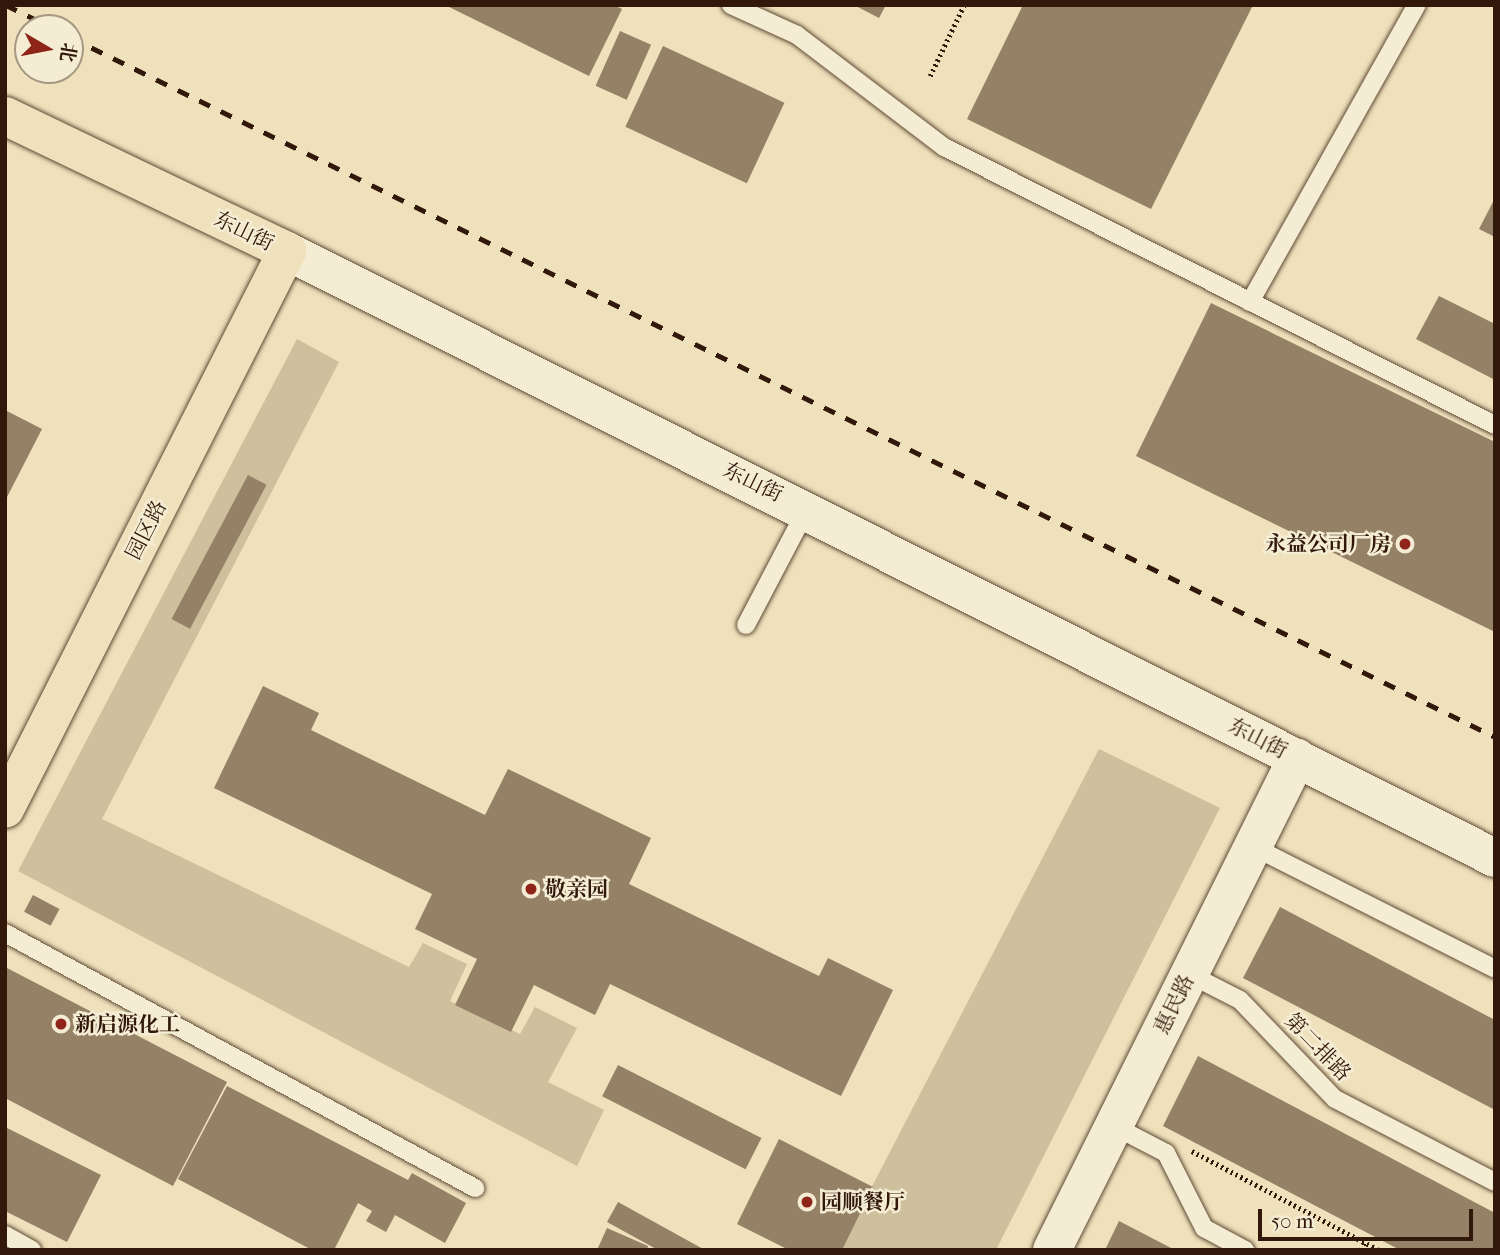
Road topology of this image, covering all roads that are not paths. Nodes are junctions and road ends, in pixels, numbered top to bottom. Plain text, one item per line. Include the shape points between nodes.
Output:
1 (732, 5) edge
2 (1417, 5) edge
3 (5, 117) edge
4 (287, 251) junction
5 (1250, 302) junction
6 (1495, 425) edge
7 (807, 509) junction
8 (746, 625) dead end
9 (1297, 758) junction
10 (5, 809) edge
11 (1252, 846) junction
12 (1495, 858) edge
13 (5, 933) edge
14 (1495, 969) edge
15 (1189, 974) junction
16 (1114, 1126) junction
17 (1495, 1182) edge
18 (475, 1188) dead end
19 (5, 1235) edge
20 (32, 1250) edge
21 (1052, 1250) edge
22 (1245, 1250) edge

1 - 5 lane via 797,35 944,147
2 - 5 lane
3 - 4 highway, 东山街
4 - 7 main road, 东山街
4 - 10 highway, 园区路
5 - 6 lane
7 - 8 lane
7 - 9 main road, 东山街
9 - 11 main road, 惠民路
9 - 12 main road, 东山街
11 - 14 lane
11 - 15 main road, 惠民路
13 - 18 lane
15 - 16 main road, 惠民路
15 - 17 lane, 第二排路 via 1240,1000 1335,1099
16 - 21 main road, 惠民路
16 - 22 lane via 1166,1153 1204,1228
19 - 20 lane

